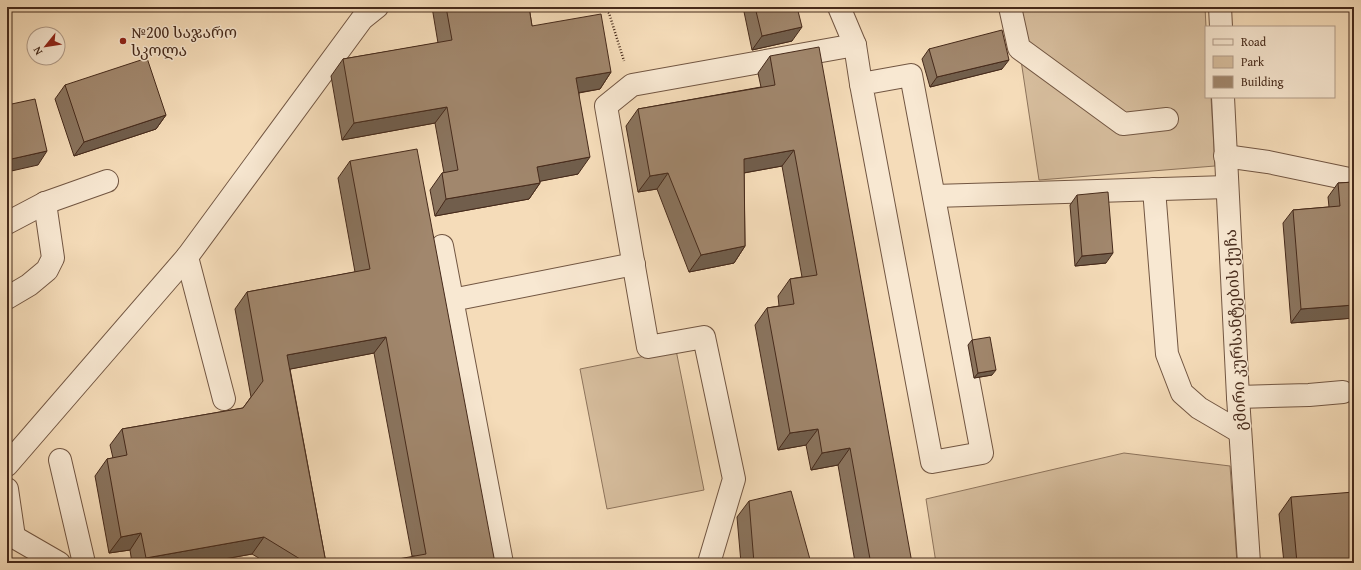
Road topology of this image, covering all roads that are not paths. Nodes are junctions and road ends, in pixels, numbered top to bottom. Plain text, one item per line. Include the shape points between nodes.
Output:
1 (377, 7) edge
2 (839, 7) edge
3 (1010, 7) edge
4 (1220, 7) edge
5 (1220, 26) edge
6 (855, 45) junction
7 (861, 84) junction
8 (1223, 98) edge
9 (1167, 119) dead end
10 (1225, 156) junction
11 (1354, 180) edge
12 (107, 181) dead end
13 (1227, 187) junction
14 (1154, 189) junction
15 (934, 196) junction
16 (45, 203) junction
17 (7, 223) edge
18 (442, 246) dead end
19 (188, 257) junction
20 (634, 264) junction
21 (7, 298) edge
22 (452, 300) junction
23 (1343, 392) dead end
24 (1238, 397) junction
25 (224, 399) dead end
26 (1240, 432) junction
27 (60, 460) dead end
28 (7, 465) edge
29 (7, 489) edge
30 (11, 535) edge
31 (51, 561) edge
32 (84, 563) edge
33 (502, 563) edge
34 (709, 563) edge
35 (1249, 563) edge

1 - 19 street via 362,19
2 - 6 street
3 - 9 street via 1018,48 1122,124
4 - 5 street
6 - 7 street
6 - 20 street via 632,85 606,106
7 - 15 street via 911,75
7 - 15 street via 932,462 982,453
8 - 10 street, გმირი კურსანტების ქუჩა
10 - 11 street
10 - 13 street, გმირი კურსანტების ქუჩა
12 - 16 street
13 - 14 street
13 - 24 street, გმირი კურსანტების ქუჩა
14 - 15 street
14 - 26 street via 1167,354 1182,393 1199,408
16 - 17 street
16 - 21 street via 53,258 47,270
18 - 22 street
19 - 25 street
19 - 28 street
20 - 22 street
20 - 34 street via 648,347 704,337 734,479
22 - 33 street
23 - 24 street
24 - 26 street, გმირი კურსანტების ქუჩა
26 - 35 street, გმირი კურსანტების ქუჩა
27 - 32 street
29 - 30 street
30 - 31 street

